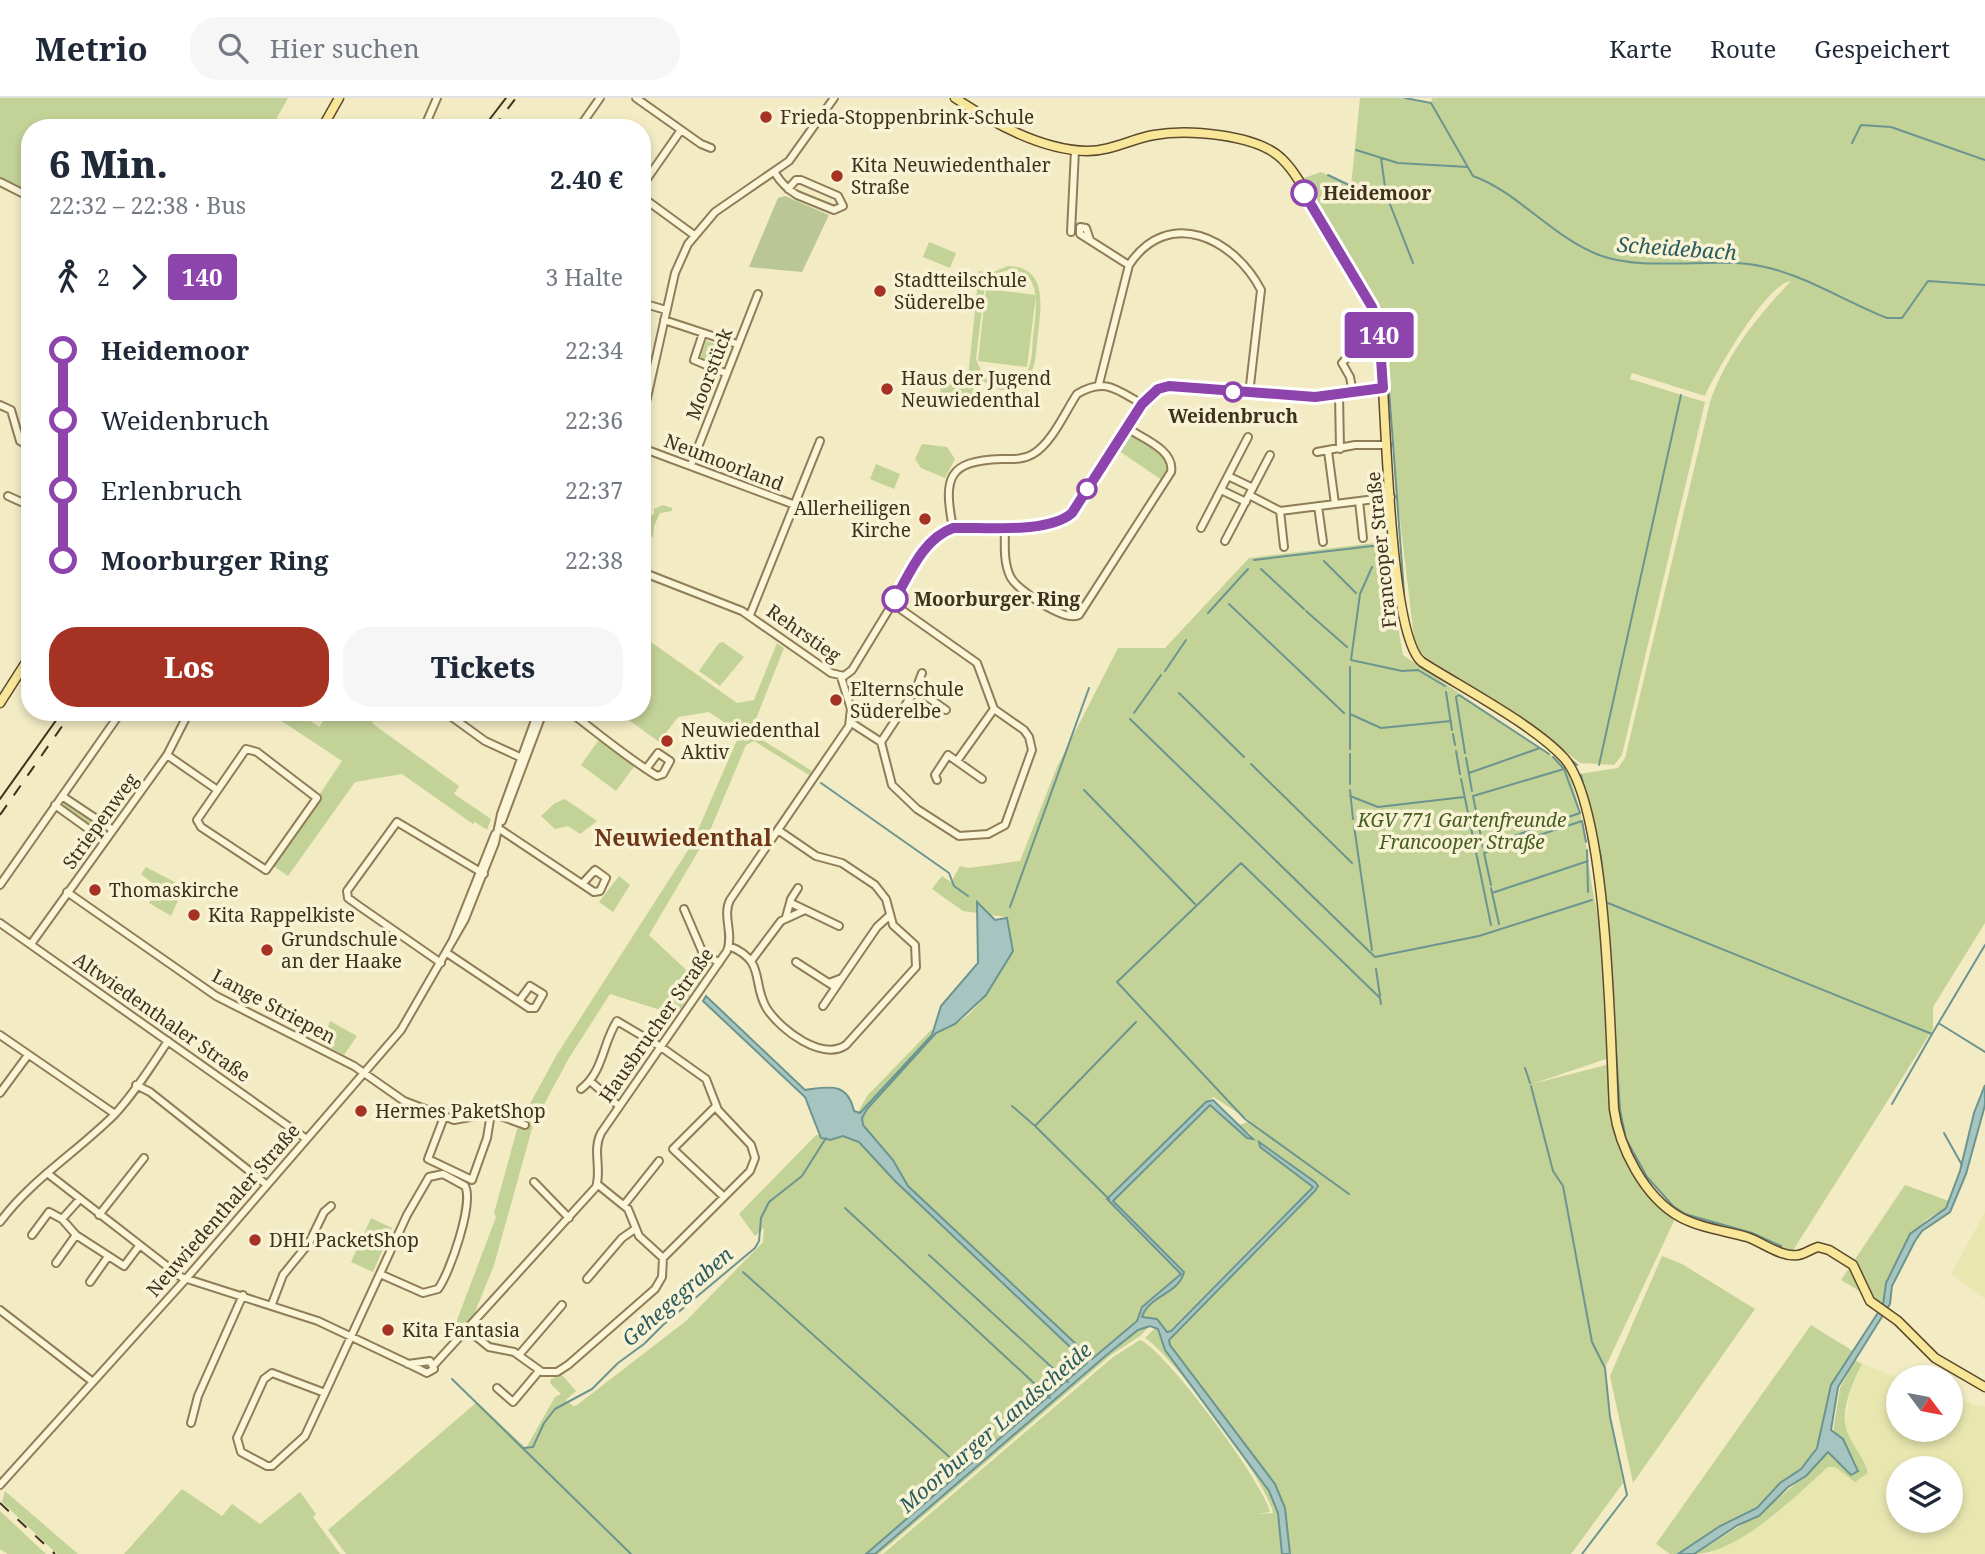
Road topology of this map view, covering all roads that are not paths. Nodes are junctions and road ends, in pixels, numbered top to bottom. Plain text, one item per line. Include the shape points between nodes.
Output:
1 (338, 98) edge
2 (437, 98) edge
3 (600, 98) edge
4 (636, 98) edge
5 (834, 98) edge
6 (955, 98) edge
7 (327, 119) edge
8 (428, 119) edge
9 (585, 119) edge
10 (681, 130) junction
11 (712, 148) dead end
12 (1075, 150) junction
13 (651, 173) edge
14 (775, 173) junction
15 (0, 182) edge
16 (788, 189) junction
17 (21, 192) edge
18 (651, 203) edge
19 (1071, 232) dead end
20 (694, 234) junction
21 (1090, 240) dead end
22 (1129, 265) junction
23 (758, 294) dead end
24 (651, 306) edge
25 (666, 310) junction
26 (664, 320) junction
27 (703, 333) junction
28 (1379, 335) junction
29 (737, 344) junction
30 (725, 373) junction
31 (651, 375) edge
32 (1099, 384) junction
33 (1383, 388) junction
34 (1353, 393) junction
35 (1249, 394) junction
36 (1339, 395) junction
37 (1142, 404) junction
38 (0, 405) edge
39 (1127, 428) junction
40 (1248, 437) dead end
41 (21, 442) edge
42 (820, 442) dead end
43 (1387, 445) junction
44 (1340, 449) junction
45 (651, 451) edge
46 (1328, 451) junction
47 (1317, 452) dead end
48 (1270, 455) dead end
49 (691, 465) junction
50 (1228, 476) junction
51 (1253, 488) junction
52 (1221, 490) junction
53 (8, 496) dead end
54 (1391, 498) junction
55 (1248, 499) junction
56 (1359, 501) junction
57 (21, 502) edge
58 (1335, 504) junction
59 (795, 505) junction
60 (1318, 506) junction
61 (1280, 511) junction
62 (1005, 526) junction
63 (953, 528) junction
64 (1201, 528) dead end
65 (1363, 538) dead end
66 (1225, 541) dead end
67 (1323, 542) dead end
68 (1284, 547) dead end
69 (651, 576) edge
70 (892, 603) junction
71 (750, 615) junction
72 (21, 668) edge
73 (922, 673) dead end
74 (841, 677) junction
75 (4, 690) edge
76 (916, 690) junction
77 (0, 703) edge
78 (994, 709) junction
79 (946, 710) dead end
80 (115, 721) edge
81 (184, 721) edge
82 (457, 721) edge
83 (538, 721) edge
84 (581, 721) edge
85 (850, 722) junction
86 (881, 741) junction
87 (167, 755) junction
88 (524, 759) junction
89 (957, 761) junction
90 (646, 769) dead end
91 (982, 779) dead end
92 (937, 780) dead end
93 (216, 789) junction
94 (62, 796) junction
95 (55, 806) junction
96 (498, 828) junction
97 (113, 830) junction
98 (778, 830) junction
99 (105, 841) junction
100 (481, 873) junction
101 (583, 883) dead end
102 (0, 885) edge
103 (798, 888) dead end
104 (68, 892) junction
105 (791, 903) junction
106 (684, 909) dead end
107 (805, 910) junction
108 (889, 916) junction
109 (786, 917) junction
110 (0, 923) edge
111 (839, 926) dead end
112 (31, 944) junction
113 (729, 946) junction
114 (447, 953) junction
115 (751, 961) junction
116 (796, 962) dead end
117 (441, 963) junction
118 (719, 963) junction
119 (832, 985) junction
120 (519, 1001) dead end
121 (823, 1006) dead end
122 (0, 1035) edge
123 (168, 1041) junction
124 (661, 1046) junction
125 (28, 1055) junction
126 (365, 1072) junction
127 (590, 1081) junction
128 (136, 1085) junction
129 (581, 1089) dead end
130 (0, 1093) edge
131 (619, 1106) junction
132 (716, 1106) junction
133 (491, 1113) junction
134 (115, 1114) junction
135 (444, 1117) junction
136 (525, 1125) dead end
137 (305, 1138) junction
138 (145, 1158) dead end
139 (659, 1161) dead end
140 (47, 1173) junction
141 (534, 1182) dead end
142 (597, 1184) junction
143 (267, 1185) junction
144 (724, 1197) junction
145 (79, 1200) junction
146 (624, 1205) junction
147 (331, 1206) dead end
148 (99, 1215) junction
149 (569, 1218) junction
150 (62, 1219) junction
151 (0, 1222) edge
152 (635, 1229) junction
153 (32, 1235) dead end
154 (76, 1236) junction
155 (139, 1246) junction
156 (107, 1258) junction
157 (663, 1258) junction
158 (56, 1263) dead end
159 (380, 1274) junction
160 (587, 1279) dead end
161 (186, 1280) junction
162 (90, 1282) dead end
163 (243, 1295) junction
164 (272, 1304) junction
165 (562, 1305) dead end
166 (0, 1310) edge
167 (468, 1330) junction
168 (351, 1336) junction
169 (519, 1355) junction
170 (408, 1364) junction
171 (434, 1365) junction
172 (539, 1371) junction
173 (93, 1382) junction
174 (1985, 1387) edge
175 (497, 1388) dead end
176 (325, 1393) junction
177 (191, 1423) dead end
178 (0, 1485) edge

1 - 7 main road
2 - 8 street
3 - 9 street
4 - 10 street
5 - 14 street via 803,145
6 - 12 main road, Francoper Straße via 989,119
10 - 11 street
10 - 13 street
12 - 19 street
12 - 28 main road, Francoper Straße via 1106,149 1146,136 1181,132 1214,135 1273,151 1288,166 1366,296
14 - 16 street
14 - 20 street via 722,207
15 - 17 street
16 - 16 street via 834,210 843,206 838,195 801,180
18 - 20 street
20 - 25 street via 677,267
21 - 22 street
22 - 32 street
22 - 35 street via 1150,242 1180,233 1218,243 1254,276 1262,300
23 - 29 street, Moorstück
24 - 25 street
25 - 26 street
26 - 27 street
26 - 31 street
27 - 29 street
27 - 30 street via 694,360
28 - 33 main road, Francoper Straße
28 - 34 street via 1369,336 1342,363
29 - 30 street, Moorstück
30 - 49 street, Moorstück
32 - 37 street
32 - 63 street via 1077,394 1037,452 1025,458 963,464 949,485
33 - 34 street
33 - 43 main road, Francoper Straße
34 - 36 street
35 - 36 street
35 - 37 street via 1169,386 1158,389
36 - 44 street
37 - 39 street
38 - 41 street via 11,410
39 - 62 street via 1065,519 1046,525
39 - 62 street via 1167,454 1171,471 1082,613 1067,618 1014,583 1006,562
40 - 50 street
42 - 59 street
43 - 44 street
43 - 54 main road, Francoper Straße
44 - 46 street
45 - 49 street, Neumoorland
46 - 47 street
46 - 58 street
48 - 51 street
49 - 59 street, Neumoorland
50 - 51 street
50 - 52 street
51 - 55 street
52 - 55 street
52 - 64 street
53 - 57 street
54 - 56 street
54 - 174 main road, Francoper Straße via 1401,608 1413,654 1555,749 1577,780 1598,874 1616,1123 1634,1167 1668,1208 1687,1220 1790,1255 1818,1247 1836,1254 1853,1265 1863,1291 1876,1306 1940,1362
55 - 61 street
55 - 66 street
56 - 58 street
56 - 65 street
58 - 60 street
59 - 71 street
60 - 61 street
60 - 67 street
61 - 68 street
62 - 63 street
63 - 70 street, Rehrstieg via 930,542
69 - 71 street, Rehrstieg
70 - 74 street, Rehrstieg via 852,670
70 - 78 street via 977,663
71 - 74 street, Rehrstieg
72 - 75 main road
73 - 76 street
74 - 85 street
75 - 77 main road
76 - 79 street
76 - 86 street
78 - 86 street via 1024,730 1032,750 1005,825 988,834 960,836 903,798 892,785
78 - 89 street
80 - 94 street
81 - 87 street, Striepenweg
82 - 88 street via 485,741
83 - 88 street, Neuwiedenthaler Straße
84 - 90 street
85 - 86 street
85 - 98 street, Hausbrucher Straße
87 - 93 street
87 - 97 street, Striepenweg
88 - 96 street, Neuwiedenthaler Straße
89 - 91 street
89 - 92 street via 948,755 935,775
93 - 93 street via 197,823 264,870 317,800 314,793 250,749
94 - 95 street
94 - 97 street
95 - 99 street
95 - 102 street
96 - 100 street, Neuwiedenthaler Straße
96 - 101 street
97 - 99 street, Striepenweg
98 - 108 street via 816,856 842,863 872,883 886,899
98 - 113 street, Hausbrucher Straße via 729,902
99 - 104 street, Striepenweg
100 - 114 street, Neuwiedenthaler Straße via 466,919
100 - 117 street via 397,822 347,891 348,898
103 - 105 street
104 - 112 street, Striepenweg
104 - 126 street, Lange Striepen via 216,996
105 - 107 street
105 - 109 street
106 - 118 street via 702,951
107 - 109 street
107 - 111 street
108 - 115 street via 915,945 916,967 874,1017 836,1051 814,1047 774,1016 765,1004
108 - 119 street
109 - 115 street
110 - 112 street, Altwiedenthaler Straße
112 - 123 street, Altwiedenthaler Straße
113 - 115 street
113 - 118 street, Hausbrucher Straße
114 - 117 street, Neuwiedenthaler Straße
114 - 120 street
116 - 119 street
117 - 126 street, Neuwiedenthaler Straße via 401,1030
118 - 124 street, Hausbrucher Straße
119 - 121 street
122 - 125 street
123 - 128 street
123 - 137 street, Altwiedenthaler Straße
124 - 127 street via 617,1021 605,1041 603,1061
124 - 131 street, Hausbrucher Straße
124 - 132 street via 706,1079
125 - 130 street
125 - 134 street
126 - 135 street, Lange Striepen via 397,1097
126 - 137 street, Neuwiedenthaler Straße
127 - 129 street
127 - 131 street
128 - 134 street
128 - 143 street
131 - 142 street, Hausbrucher Straße via 598,1139
132 - 144 street via 750,1143 755,1157 750,1171
132 - 144 street via 673,1149
133 - 135 street via 464,1120
133 - 135 street via 472,1180 428,1159
133 - 136 street
134 - 140 street
137 - 143 street, Neuwiedenthaler Straße
138 - 148 street
139 - 146 street
140 - 145 street
140 - 151 street
141 - 149 street
142 - 146 street
142 - 149 street
143 - 161 street, Neuwiedenthaler Straße
144 - 157 street
145 - 148 street
145 - 150 street
146 - 152 street
147 - 164 street via 283,1275
148 - 155 street
149 - 167 street
150 - 153 street via 49,1212
150 - 154 street
152 - 157 street
152 - 160 street
154 - 156 street
154 - 158 street
155 - 156 street via 124,1266
155 - 161 street
156 - 162 street
157 - 172 street via 662,1277 655,1289 564,1368
159 - 159 street via 423,1293 438,1289 468,1201 464,1184 445,1175 429,1177
159 - 168 street
161 - 163 street
161 - 173 street, Neuwiedenthaler Straße
163 - 164 street
163 - 177 street via 198,1396
164 - 168 street
165 - 169 street
166 - 173 street
167 - 169 street via 489,1347
167 - 171 street
168 - 170 street
168 - 176 street
169 - 172 street
170 - 171 street via 426,1361
170 - 171 street via 429,1373
172 - 175 street via 513,1402
173 - 178 street, Neuwiedenthaler Straße
176 - 176 street via 304,1436 272,1466 241,1452 237,1438 264,1379 272,1373

